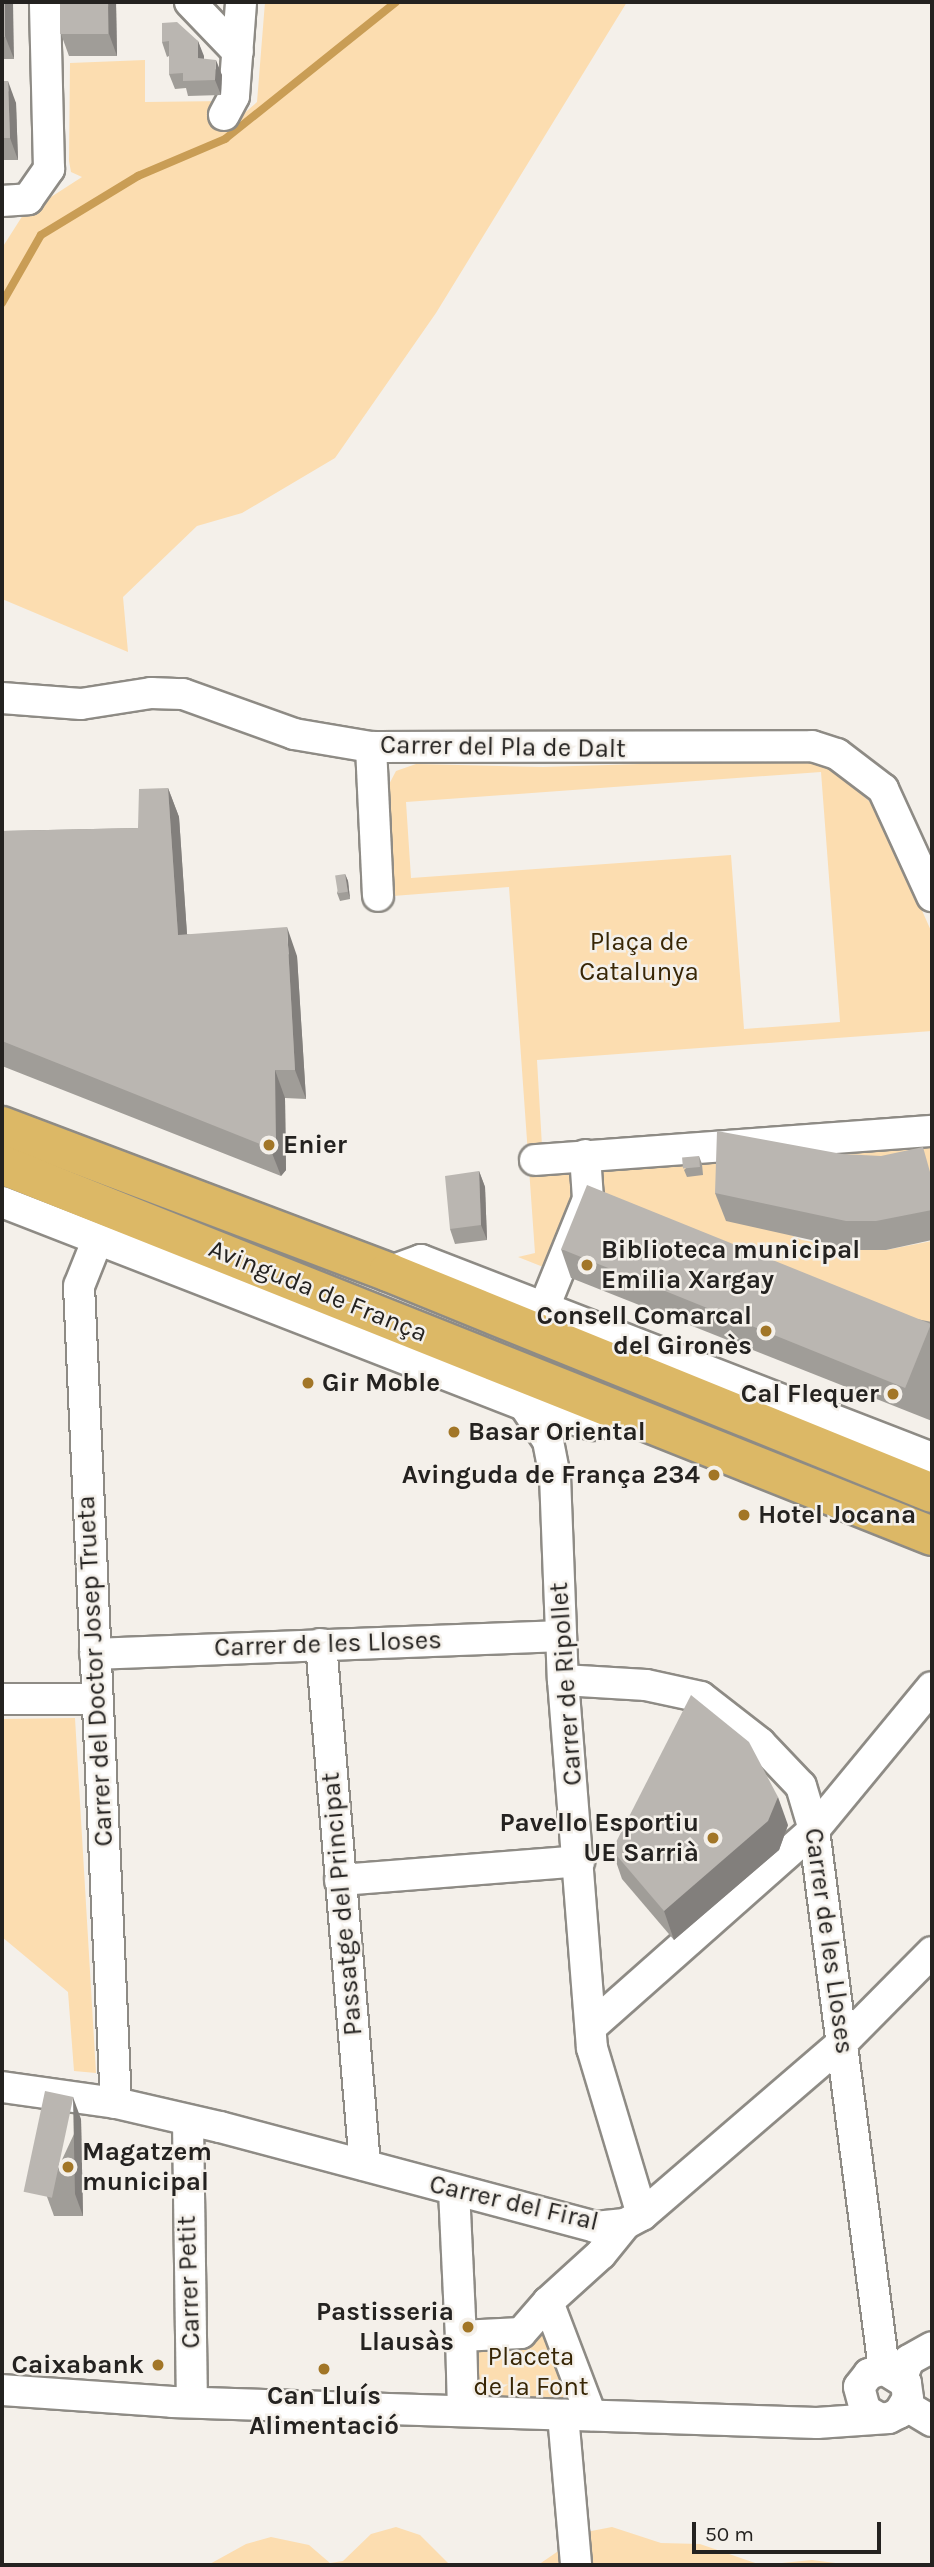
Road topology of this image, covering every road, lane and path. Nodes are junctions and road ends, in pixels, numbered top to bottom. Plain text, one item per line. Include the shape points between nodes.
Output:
1 (45, 2) edge
2 (190, 2) edge
3 (242, 2) edge
4 (239, 52) junction
5 (224, 115) dead end
6 (15, 200) edge
7 (2, 698) edge
8 (371, 747) junction
9 (378, 896) dead end
10 (932, 896) edge
11 (932, 1131) edge
12 (6, 1135) edge
13 (585, 1155) junction
14 (535, 1160) dead end
15 (2, 1202) edge
16 (97, 1241) junction
17 (388, 1272) junction
18 (545, 1305) junction
19 (739, 1382) junction
20 (523, 1405) junction
21 (633, 1417) junction
22 (761, 1424) junction
23 (932, 1458) edge
24 (932, 1493) edge
25 (932, 1536) edge
26 (561, 1636) junction
27 (321, 1644) junction
28 (95, 1654) junction
29 (564, 1680) junction
30 (932, 1687) edge
31 (2, 1699) edge
32 (96, 1699) junction
33 (814, 1830) junction
34 (579, 1861) junction
35 (340, 1880) junction
36 (932, 1952) edge
37 (591, 2026) junction
38 (844, 2040) junction
39 (2, 2087) edge
40 (116, 2103) junction
41 (188, 2121) junction
42 (365, 2165) junction
43 (454, 2190) junction
44 (633, 2220) junction
45 (548, 2302) junction
46 (461, 2336) junction
47 (932, 2347) edge
48 (2, 2390) edge
49 (893, 2392) junction
50 (192, 2402) junction
51 (463, 2412) junction
52 (577, 2415) junction
53 (932, 2421) edge
54 (576, 2565) edge

1 - 6 street via 49,169
2 - 4 street
3 - 4 street
4 - 5 street via 234,96
7 - 8 street, Carrer del Pla de Dalt via 81,704 151,693 183,694 294,734
8 - 9 street
8 - 10 street, Carrer del Pla de Dalt via 812,746 837,754 883,789
11 - 13 street
12 - 17 main road, Avinguda de França
12 - 21 main road, Avinguda de França
13 - 14 street
13 - 18 street via 601,1204
15 - 16 street, Avinguda de França
16 - 20 street, Avinguda de França
16 - 28 street, Carrer del Doctor Josep Trueta via 79,1286
17 - 18 street, Avinguda de França via 421,1260
17 - 22 main road, Avinguda de França
18 - 19 street, Avinguda de França
19 - 22 street
19 - 23 street, Avinguda de França
20 - 21 street, Avinguda de França via 593,1424
20 - 26 street, Carrer de Ripollet via 548,1441 555,1476
21 - 25 main road, Avinguda de França
22 - 24 main road, Avinguda de França
26 - 27 street, Carrer de les Lloses
26 - 29 street, Carrer de Ripollet
27 - 28 street, Carrer de les Lloses
27 - 35 street, Passatge del Principat
28 - 32 street, Carrer del Doctor Josep Trueta
29 - 33 street, Carrer de les Lloses via 646,1685 701,1697 760,1743 801,1786
29 - 34 street, Carrer de Ripollet
30 - 33 street
31 - 32 street
32 - 40 street, Carrer del Doctor Josep Trueta
33 - 37 street
33 - 38 street, Carrer de les Lloses
34 - 35 street
34 - 37 street, Carrer de Ripollet
35 - 42 street, Passatge del Principat
36 - 38 street
37 - 44 street, Carrer de Ripollet via 592,2048
38 - 44 street
38 - 49 street, Carrer de les Lloses
39 - 40 street, Carrer del Firal
40 - 41 street, Carrer del Firal
41 - 42 street, Carrer del Firal
41 - 50 street, Carrer Petit
42 - 43 street, Carrer del Firal
43 - 44 street, Carrer del Firal via 595,2227
43 - 46 street
44 - 45 street
45 - 46 street via 520,2333
45 - 52 street
46 - 51 street
47 - 49 street via 909,2360
48 - 50 street
49 - 52 street via 817,2423
49 - 53 street
50 - 51 street
51 - 52 street
52 - 54 street

